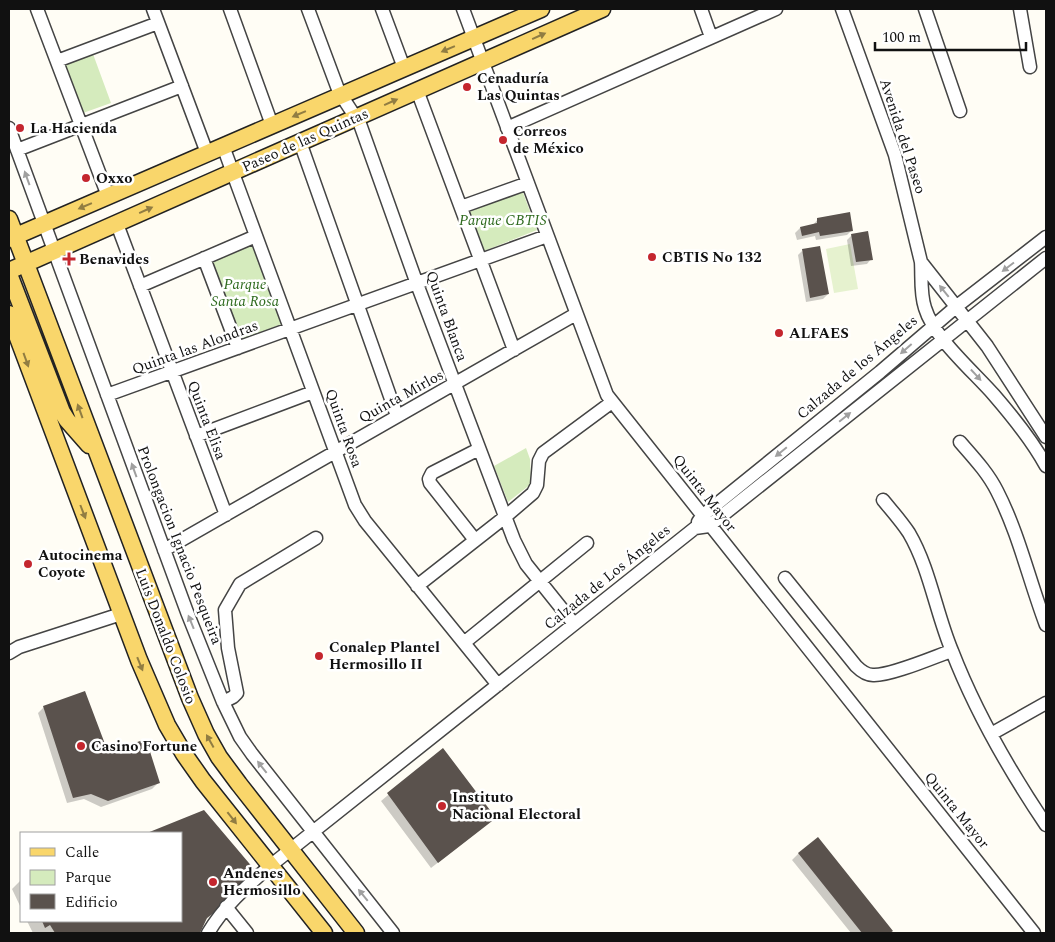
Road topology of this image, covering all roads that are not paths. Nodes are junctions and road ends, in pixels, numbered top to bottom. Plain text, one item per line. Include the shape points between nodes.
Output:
1 (37, 9) edge
2 (153, 9) edge
3 (230, 9) edge
4 (308, 9) edge
5 (382, 9) edge
6 (463, 9) edge
7 (541, 9) edge
8 (602, 9) edge
9 (701, 9) edge
10 (776, 9) edge
11 (842, 9) edge
12 (926, 9) edge
13 (1020, 9) edge
14 (158, 23) junction
15 (711, 37) junction
16 (473, 38) junction
17 (57, 61) junction
18 (482, 62) junction
19 (1030, 67) dead end
20 (404, 68) junction
21 (182, 86) junction
22 (417, 90) junction
23 (340, 96) junction
24 (960, 111) dead end
25 (356, 118) junction
26 (82, 125) junction
27 (272, 125) junction
28 (9, 128) edge
29 (507, 128) junction
30 (300, 142) junction
31 (223, 146) junction
32 (17, 150) junction
33 (207, 153) junction
34 (232, 172) junction
35 (528, 183) junction
36 (108, 196) junction
37 (460, 207) junction
38 (9, 219) edge
39 (44, 224) junction
40 (117, 224) junction
41 (256, 236) junction
42 (547, 236) junction
43 (1046, 237) edge
44 (12, 238) edge
45 (54, 251) junction
46 (204, 258) junction
47 (1046, 258) edge
48 (480, 260) junction
49 (921, 262) junction
50 (26, 264) junction
51 (9, 273) edge
52 (417, 284) junction
53 (140, 286) junction
54 (357, 305) junction
55 (957, 306) junction
56 (9, 314) edge
57 (576, 314) junction
58 (967, 320) junction
59 (933, 326) junction
60 (290, 330) junction
61 (943, 339) junction
62 (238, 348) junction
63 (514, 350) junction
64 (172, 372) junction
65 (454, 384) junction
66 (313, 392) junction
67 (107, 395) junction
68 (612, 402) junction
69 (397, 416) junction
70 (196, 436) junction
71 (1046, 437) edge
72 (960, 442) dead end
73 (479, 449) junction
74 (335, 452) junction
75 (96, 453) junction
76 (1046, 466) edge
77 (883, 500) dead end
78 (226, 515) junction
79 (505, 517) junction
80 (705, 521) junction
81 (695, 528) joint
82 (316, 538) dead end
83 (475, 540) junction
84 (587, 543) dead end
85 (164, 550) junction
86 (785, 578) dead end
87 (540, 581) junction
88 (418, 586) junction
89 (121, 614) junction
90 (574, 624) junction
91 (1046, 625) edge
92 (465, 642) junction
93 (951, 651) junction
94 (9, 653) edge
95 (498, 685) junction
96 (223, 702) junction
97 (1046, 703) edge
98 (991, 734) junction
99 (1046, 825) edge
100 (313, 833) junction
101 (290, 851) junction
102 (270, 866) junction
103 (226, 907) junction
104 (208, 933) edge
105 (247, 933) edge
106 (324, 933) edge
107 (356, 933) edge
108 (393, 933) edge
109 (1034, 933) edge

1 - 17 street
2 - 14 street
3 - 27 street
4 - 23 street, Quinta Blanca
5 - 20 street
6 - 16 street, Quinta Mayor
7 - 16 main road, Paseo de las Quintas
18 -> 8 main road, Paseo de las Quintas
9 - 15 street
10 - 15 street
11 - 49 street, Avenida del Paseo via 895,155
12 - 24 street
13 - 19 street
14 - 17 street
14 - 21 street
15 - 29 street
16 - 18 street, Quinta Mayor
16 -> 20 main road, Paseo de las Quintas
17 - 26 street
18 - 22 main road, Paseo de las Quintas
18 - 29 street, Quinta Mayor
20 - 23 main road, Paseo de las Quintas
21 - 26 street
21 - 33 street
25 -> 22 main road, Paseo de las Quintas
22 - 37 street
23 - 25 street, Quinta Blanca
23 -> 27 main road, Paseo de las Quintas
25 - 30 main road, Paseo de las Quintas
25 - 52 street, Quinta Blanca
26 - 32 street
26 - 36 street
27 - 31 main road, Paseo de las Quintas
28 - 32 street, Prolongacion Ignacio Pesqueira
29 - 35 street, Quinta Mayor
30 - 34 main road, Paseo de las Quintas
30 - 54 street
31 - 33 main road, Paseo de las Quintas
31 - 34 street, Quinta Rosa
39 -> 32 street, Prolongacion Ignacio Pesqueira
33 - 36 main road, Paseo de las Quintas
40 -> 34 main road, Paseo de las Quintas
34 - 41 street, Quinta Rosa
35 - 37 street
35 - 42 street, Quinta Mayor
36 -> 39 main road, Paseo de las Quintas
37 - 48 street
38 - 44 main road, Luis Donaldo Colosio
39 - 44 main road, Paseo de las Quintas
39 - 45 street, Prolongacion Ignacio Pesqueira
40 - 45 main road, Paseo de las Quintas
40 - 53 street, Quinta Elisa
41 - 46 street
41 - 60 street, Quinta Rosa
42 - 48 street, Quinta las Alondras
42 - 57 street, Quinta Mayor
43 -> 55 street, Calzada de los Ángeles
44 - 50 main road, Luis Donaldo Colosio
45 - 50 main road, Paseo de las Quintas
45 - 67 street, Prolongacion Ignacio Pesqueira
46 - 53 street
46 - 62 street
47 - 58 street
48 - 52 street, Quinta las Alondras
48 - 63 street
55 -> 49 street, Avenida del Paseo
49 - 59 street via 925,309
50 - 51 main road, Paseo de las Quintas
75 -> 50 main road, Luis Donaldo Colosio
51 - 75 main road via 62,412
52 - 54 street, Quinta las Alondras
52 - 65 street, Quinta Blanca
53 - 64 street, Quinta Elisa
54 - 60 street, Quinta las Alondras
54 - 69 street
55 - 58 street, Avenida del Paseo
55 - 59 street, Calzada de los Ángeles
56 -> 89 main road
57 - 63 street, Quinta Mirlos
57 - 68 street, Quinta Mayor via 603,389
58 - 61 street, Calzada de Los Ángeles
58 - 71 street, Avenida del Paseo
59 - 61 street
59 -> 80 street, Calzada de los Ángeles
60 - 62 street, Quinta las Alondras
60 - 66 street, Quinta Rosa
61 -> 76 street via 1022,429
80 -> 61 street, Calzada de Los Ángeles
62 - 64 street, Quinta las Alondras
63 - 65 street, Quinta Mirlos
64 - 67 street, Quinta las Alondras
64 - 70 street, Quinta Elisa
65 - 69 street, Quinta Mirlos
65 - 73 street, Quinta Blanca
66 - 70 street
66 - 74 street, Quinta Rosa
85 -> 67 street, Prolongacion Ignacio Pesqueira
68 - 79 street via 543,453 536,489
68 - 80 street, Quinta Mayor
69 - 74 street, Quinta Mirlos
70 - 78 street, Quinta Elisa
72 - 91 street via 997,490 1013,524
73 - 79 street, Quinta Blanca
73 - 83 street via 432,473 429,479
74 - 78 street, Quinta Mirlos
74 - 88 street, Quinta Rosa via 358,512
101 -> 75 main road, Luis Donaldo Colosio via 234,778 206,734
77 - 93 street via 899,518 919,554
78 - 85 street, Quinta Mirlos
79 - 83 street
79 - 87 street, Quinta Blanca via 522,557
80 - 81 street, Calzada de los Ángeles
80 - 109 street, Quinta Mayor
81 - 90 street, Calzada de Los Ángeles
82 - 96 street via 240,584 226,610 228,648 237,693
83 - 88 street
84 - 87 street
96 -> 85 street, Prolongacion Ignacio Pesqueira
86 - 93 street via 864,673 884,674
87 - 90 street, Quinta Blanca
87 - 92 street
88 - 92 street, Quinta Rosa
89 - 94 street
89 -> 102 main road via 154,697 184,754
90 - 95 street, Calzada de Los Ángeles
92 - 95 street, Quinta Rosa
93 - 98 street
95 - 100 street, Calzada de Los Ángeles
100 -> 96 street, Prolongacion Ignacio Pesqueira via 240,737
97 - 98 street
98 - 99 street
100 - 101 street, Calzada de Los Ángeles
108 -> 100 street, Prolongacion Ignacio Pesqueira
101 - 102 street, Calzada de Los Ángeles
101 - 107 main road, Luis Donaldo Colosio
102 - 103 street, Calzada de Los Ángeles
102 - 106 main road
103 - 104 street, Calzada de Los Ángeles
103 - 105 street

